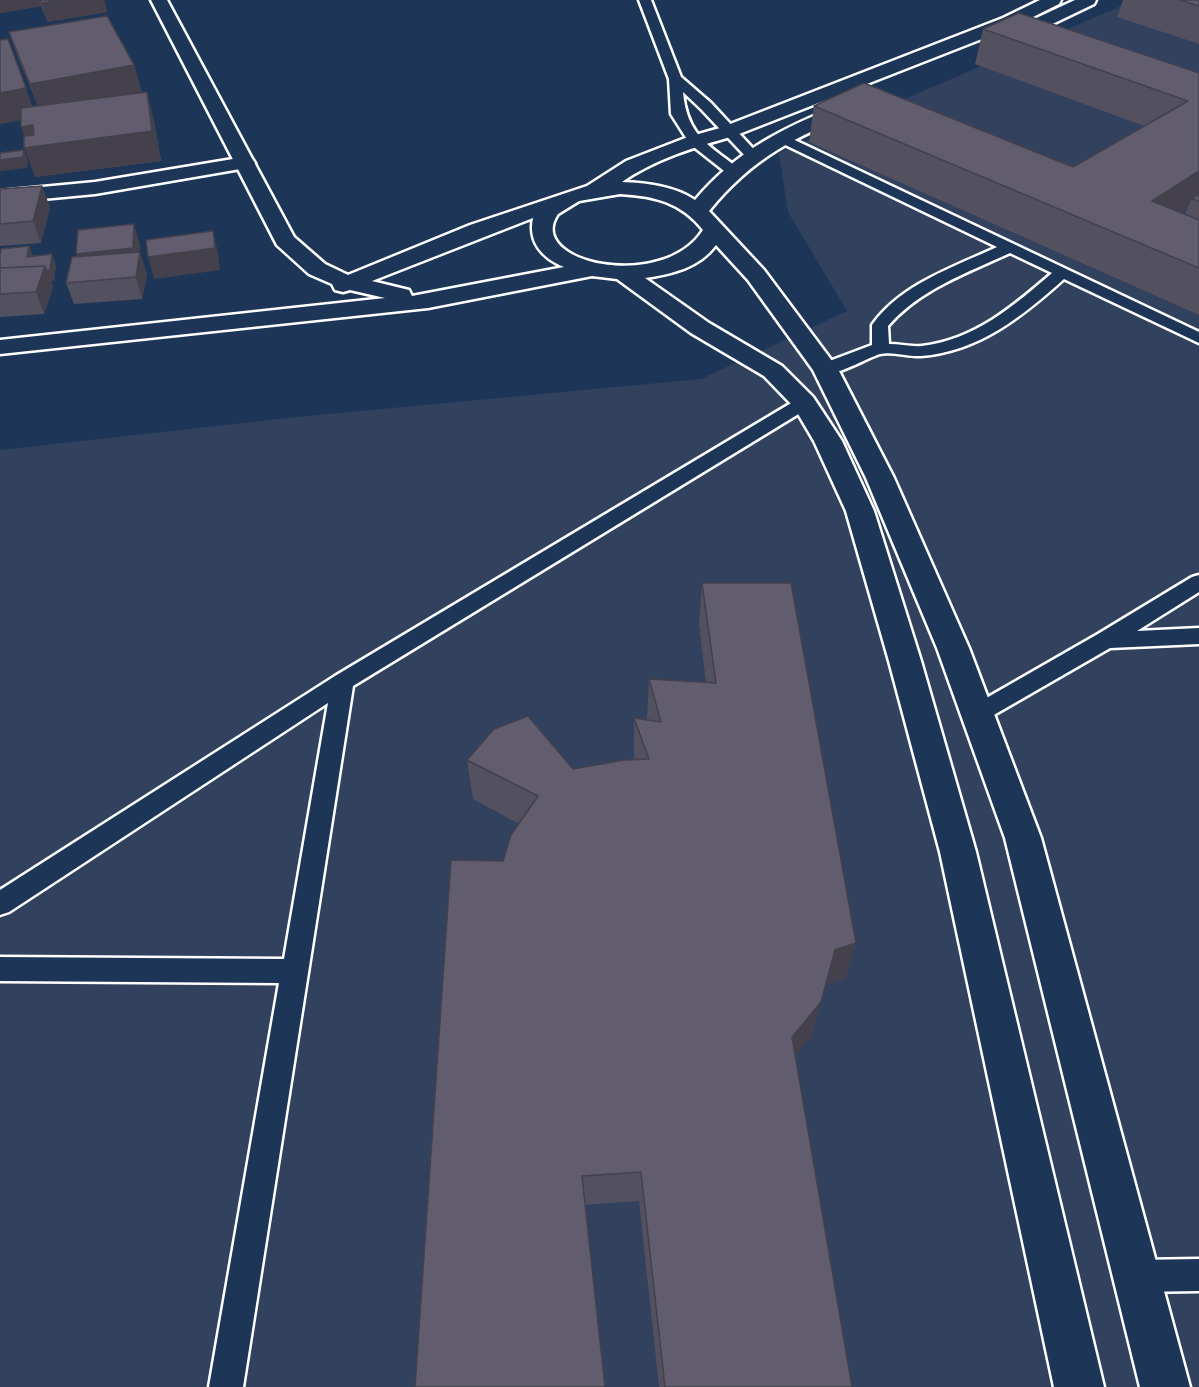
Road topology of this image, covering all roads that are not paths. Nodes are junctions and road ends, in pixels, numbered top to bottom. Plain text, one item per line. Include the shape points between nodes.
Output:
1 (159, 0) edge
2 (645, 0) edge
3 (1053, 0) edge
4 (1089, 0) edge
5 (963, 60) dead end
6 (675, 79) junction
7 (866, 101) edge
8 (728, 131) junction
9 (782, 138) junction
10 (695, 141) junction
11 (753, 156) junction
12 (245, 163) junction
13 (733, 171) junction
14 (595, 190) junction
15 (0, 196) edge
16 (565, 200) junction
17 (706, 220) junction
18 (1010, 247) junction
19 (607, 271) junction
20 (1064, 272) junction
21 (348, 283) junction
22 (428, 302) junction
23 (221, 323) junction
24 (1199, 338) edge
25 (0, 347) edge
26 (881, 348) junction
27 (821, 387) junction
28 (1199, 582) edge
29 (1199, 636) edge
30 (1106, 640) junction
31 (343, 682) junction
32 (977, 714) junction
33 (0, 904) edge
34 (0, 969) edge
35 (296, 971) junction
36 (1199, 1275) edge
37 (1137, 1276) junction
38 (226, 1387) edge
39 (1079, 1387) edge
40 (1165, 1387) edge

1 - 12 street
2 - 6 lane
3 - 8 street via 1009,22
4 - 5 street
6 - 8 lane
6 - 10 lane via 678,114
7 - 9 street
8 - 10 street
8 - 11 lane
9 - 11 street
9 - 18 lane
10 - 13 lane
10 - 14 street via 633,165
11 - 13 street
12 - 15 street via 95,188
12 - 21 street via 285,240 317,269
13 - 17 street
14 - 16 street
14 - 17 street via 646,189 670,194 689,203
16 - 19 street via 550,210 542,223 542,237 551,250 568,261
16 - 21 street via 478,230
17 - 19 street via 695,254 676,264 651,271
17 - 27 street via 756,275
18 - 20 lane
18 - 26 lane via 936,282 894,308 880,326
19 - 22 street
19 - 27 street via 773,371
20 - 24 lane
20 - 26 lane via 1024,306 972,339 920,351
21 - 22 street
21 - 23 street
22 - 23 street
23 - 25 street
26 - 27 lane
27 - 31 lane
27 - 32 street via 880,478
27 - 39 street via 828,441 860,511 958,852
28 - 30 lane
29 - 30 lane
30 - 32 lane
31 - 33 lane
31 - 35 lane
32 - 37 street via 1023,838
34 - 35 lane
35 - 38 lane
36 - 37 lane
37 - 40 street

